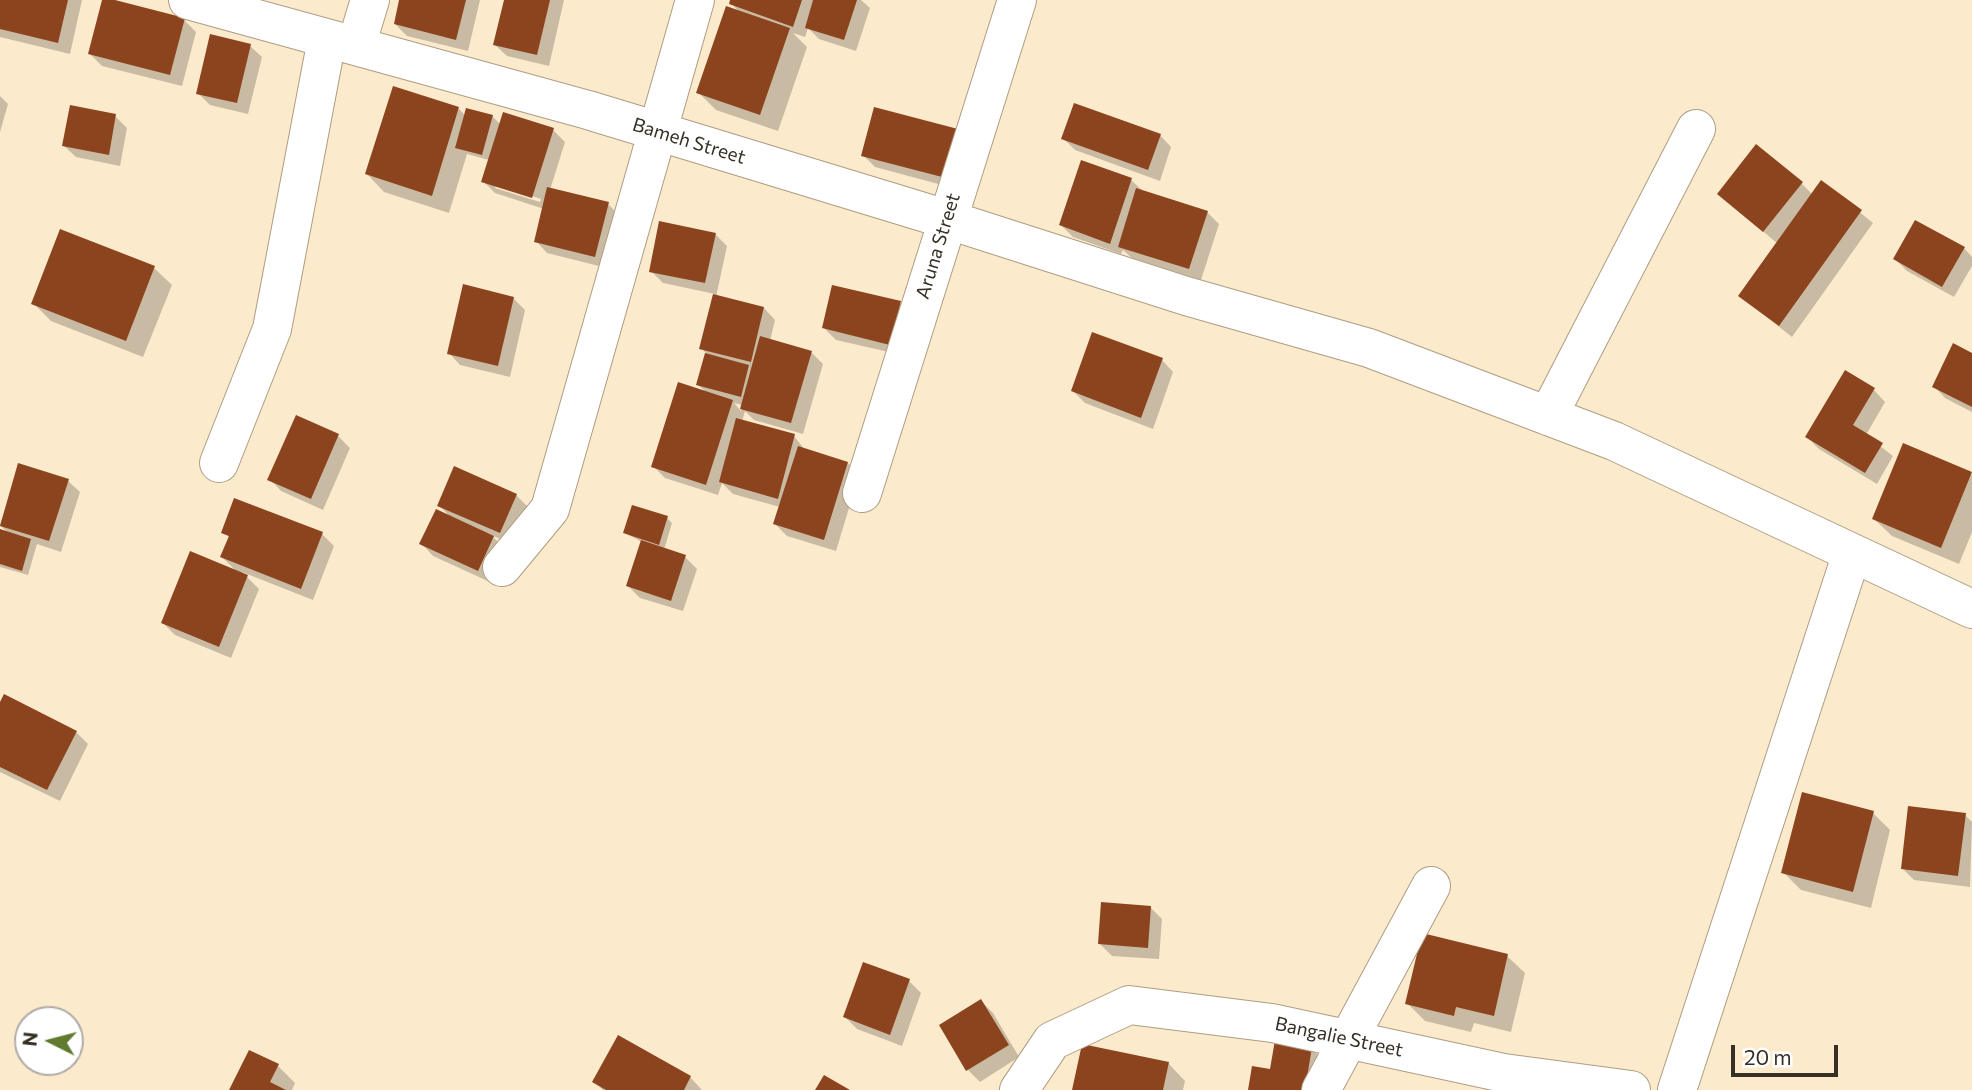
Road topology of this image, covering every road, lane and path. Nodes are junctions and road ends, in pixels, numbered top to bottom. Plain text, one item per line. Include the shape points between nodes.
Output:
1 (188, 0) edge
2 (370, 0) edge
3 (695, 0) edge
4 (1017, 0) edge
5 (341, 43) junction
6 (1696, 129) dead end
7 (655, 131) junction
8 (946, 219) junction
9 (1548, 416) junction
10 (219, 463) dead end
11 (862, 493) dead end
12 (1852, 553) junction
13 (502, 567) dead end
14 (1972, 609) edge
15 (1431, 886) dead end
16 (1347, 1039) junction
17 (1019, 1090) edge
18 (1321, 1090) edge
19 (1631, 1090) edge
20 (1677, 1090) edge

1 - 5 street, Bameh Street
2 - 5 street
3 - 7 street
4 - 8 street, Aruna Street
5 - 7 street, Bameh Street
5 - 10 street via 272,329
6 - 9 street
7 - 8 street, Bameh Street
7 - 13 street via 550,509
8 - 9 street, Bameh Street via 1186,296 1369,348
8 - 11 street, Aruna Street
9 - 12 street, Bameh Street via 1614,441
12 - 14 street, Bameh Street
12 - 20 street
15 - 16 street
16 - 17 street, Bangalie Street via 1272,1023 1129,1005 1052,1041
16 - 18 street
16 - 19 street, Bangalie Street via 1504,1073

